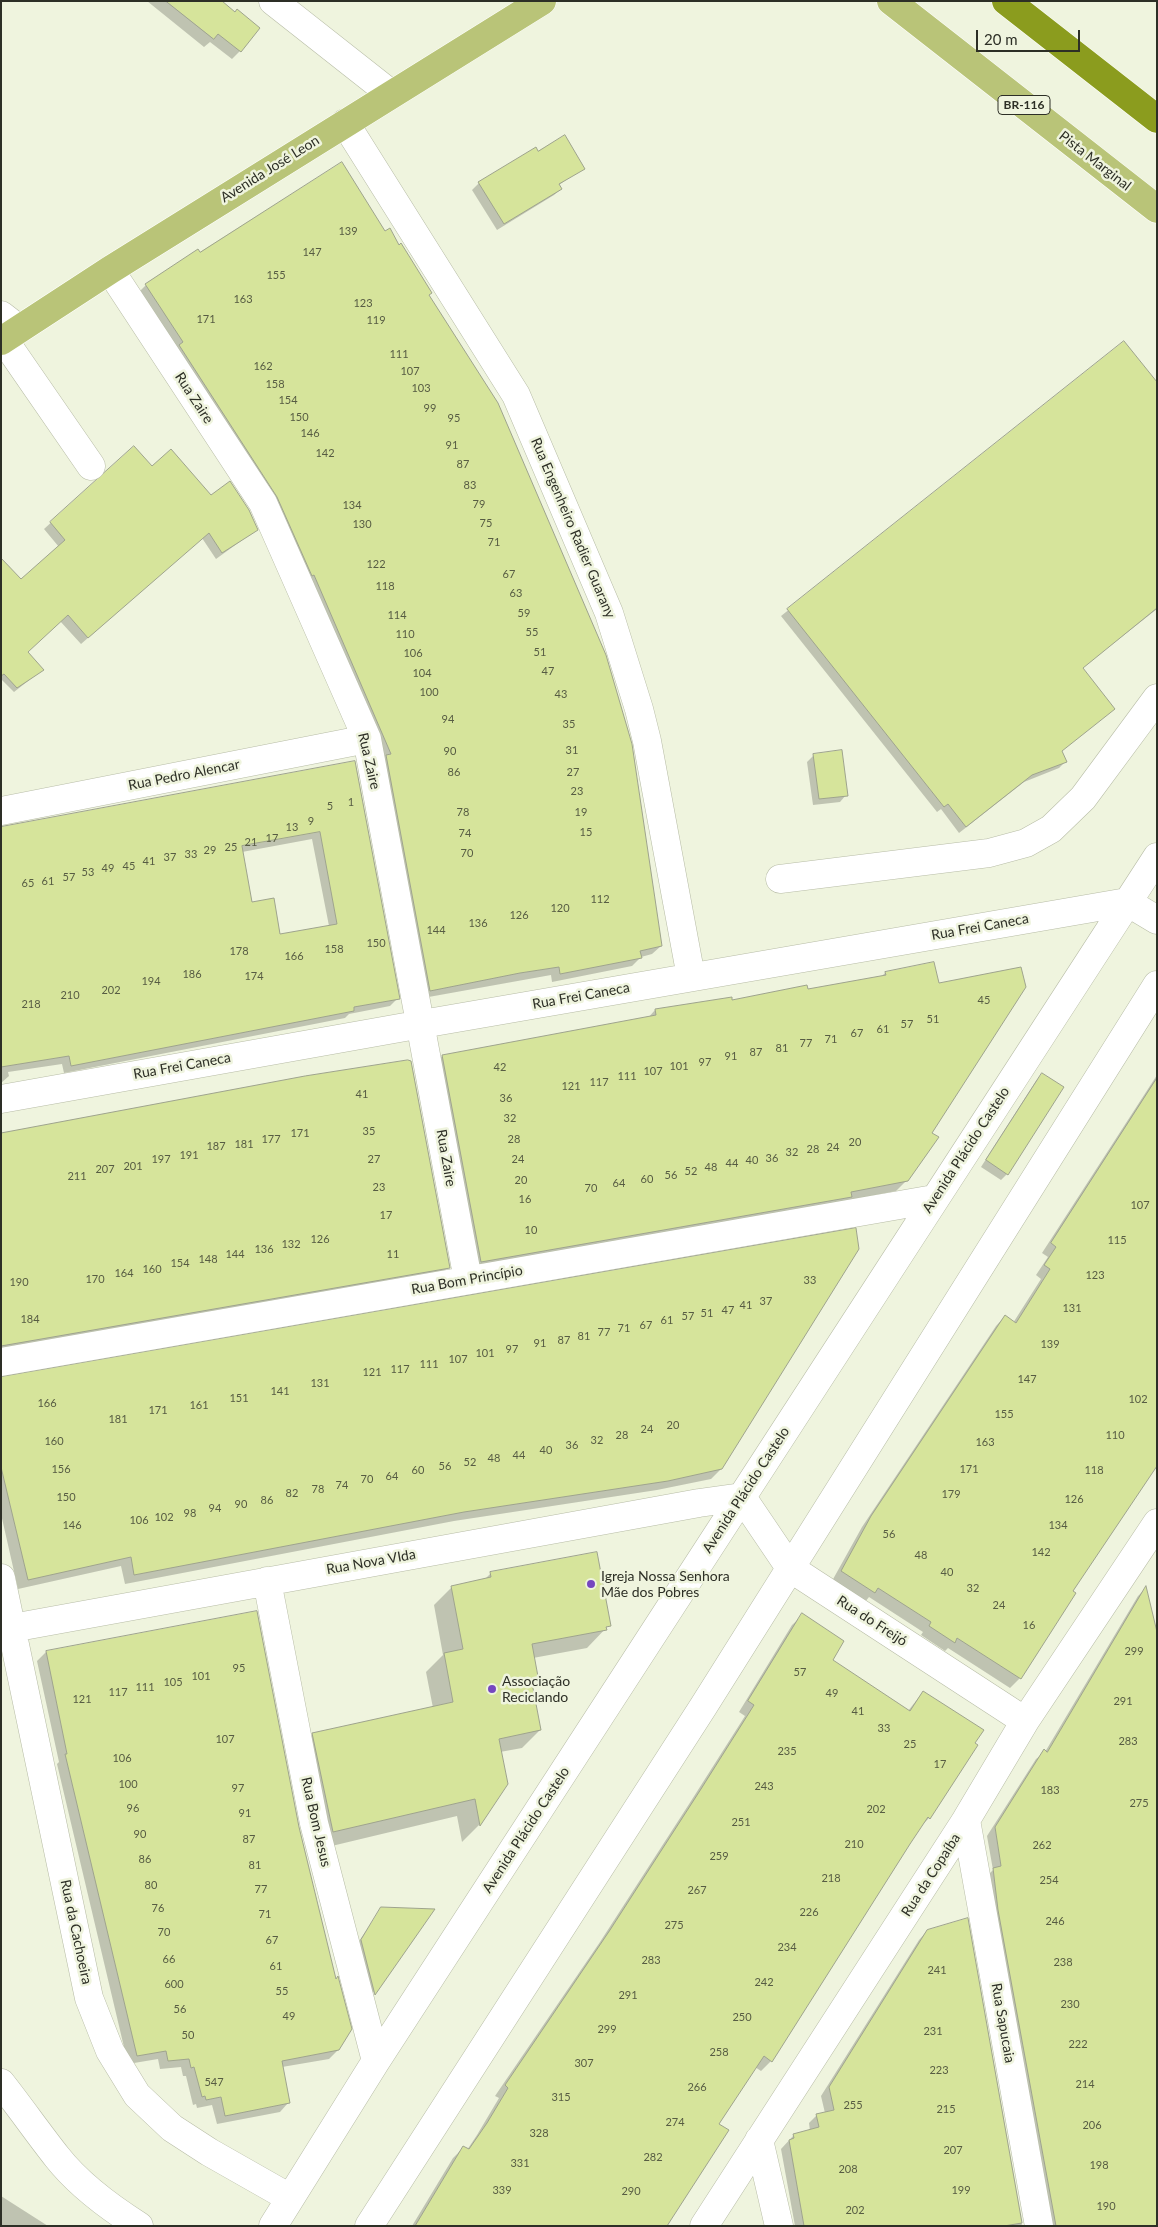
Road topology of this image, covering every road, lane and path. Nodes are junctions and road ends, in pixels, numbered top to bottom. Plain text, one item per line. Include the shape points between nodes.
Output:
1 (273, 1) edge
2 (542, 1) edge
3 (891, 1) edge
4 (1006, 1) edge
5 (391, 94) junction
6 (1157, 119) edge
7 (345, 122) junction
8 (1157, 209) edge
9 (110, 270) junction
10 (6, 331) edge
11 (91, 466) dead end
12 (1157, 698) edge
13 (367, 739) junction
14 (1, 811) edge
15 (1157, 857) edge
16 (780, 879) dead end
17 (1127, 902) junction
18 (1157, 920) edge
19 (691, 977) junction
20 (1157, 985) edge
21 (422, 1024) junction
22 (1, 1099) edge
23 (934, 1199) junction
24 (468, 1280) junction
25 (1, 1362) edge
26 (742, 1497) junction
27 (1157, 1523) edge
28 (790, 1568) junction
29 (1, 1578) edge
30 (267, 1581) junction
31 (7, 1629) edge
32 (1025, 1721) junction
33 (966, 1820) junction
34 (376, 2061) junction
35 (1, 2083) edge
36 (759, 2140) junction
37 (280, 2214) edge
38 (139, 2226) edge
39 (369, 2226) edge
40 (704, 2226) edge
41 (778, 2226) edge
42 (1039, 2226) edge

1 - 5 street
2 - 5 main road, Avenida José Leon
3 - 8 main road, Pista Marginal / BR-116
4 - 6 highway
5 - 7 main road, Avenida José Leon
7 - 9 main road, Avenida José Leon
7 - 19 street, Rua Engenheiro Radier Guarany via 516,395 610,613 640,709
9 - 10 main road, Avenida José Leon
9 - 13 street, Rua Zaire via 263,503
10 - 11 street
12 - 16 street via 1083,798 1051,829 1026,843 989,853
13 - 14 street, Rua Pedro Alencar
13 - 21 street, Rua Zaire
15 - 17 street, Avenida Plácido Castelo
17 - 18 street
17 - 19 street, Rua Frei Caneca
17 - 23 street, Avenida Plácido Castelo
19 - 21 street, Rua Frei Caneca
20 - 28 street
21 - 22 street, Rua Frei Caneca
21 - 24 street, Rua Zaire
23 - 24 street, Rua Bom Princípio
23 - 26 street, Avenida Plácido Castelo
24 - 25 street, Rua Bom Princípio
26 - 28 street, Rua do Freijó
26 - 30 street, Rua Nova VIda
26 - 34 street, Avenida Plácido Castelo
27 - 32 street, Rua da Copaíba
28 - 32 street, Rua do Freijó
28 - 39 street
29 - 31 street, Rua da Cachoeira
30 - 31 street, Rua Nova VIda
30 - 34 street, Rua Bom Jesus via 314,1823
31 - 37 street, Rua da Cachoeira via 89,1998 110,2051 137,2095 172,2128 209,2152
32 - 33 street, Rua da Copaíba
33 - 36 street, Rua da Copaíba
33 - 42 street, Rua Sapucaia
34 - 37 street, Avenida Plácido Castelo
35 - 38 street via 79,2182
36 - 40 street, Rua da Copaíba
36 - 41 street

